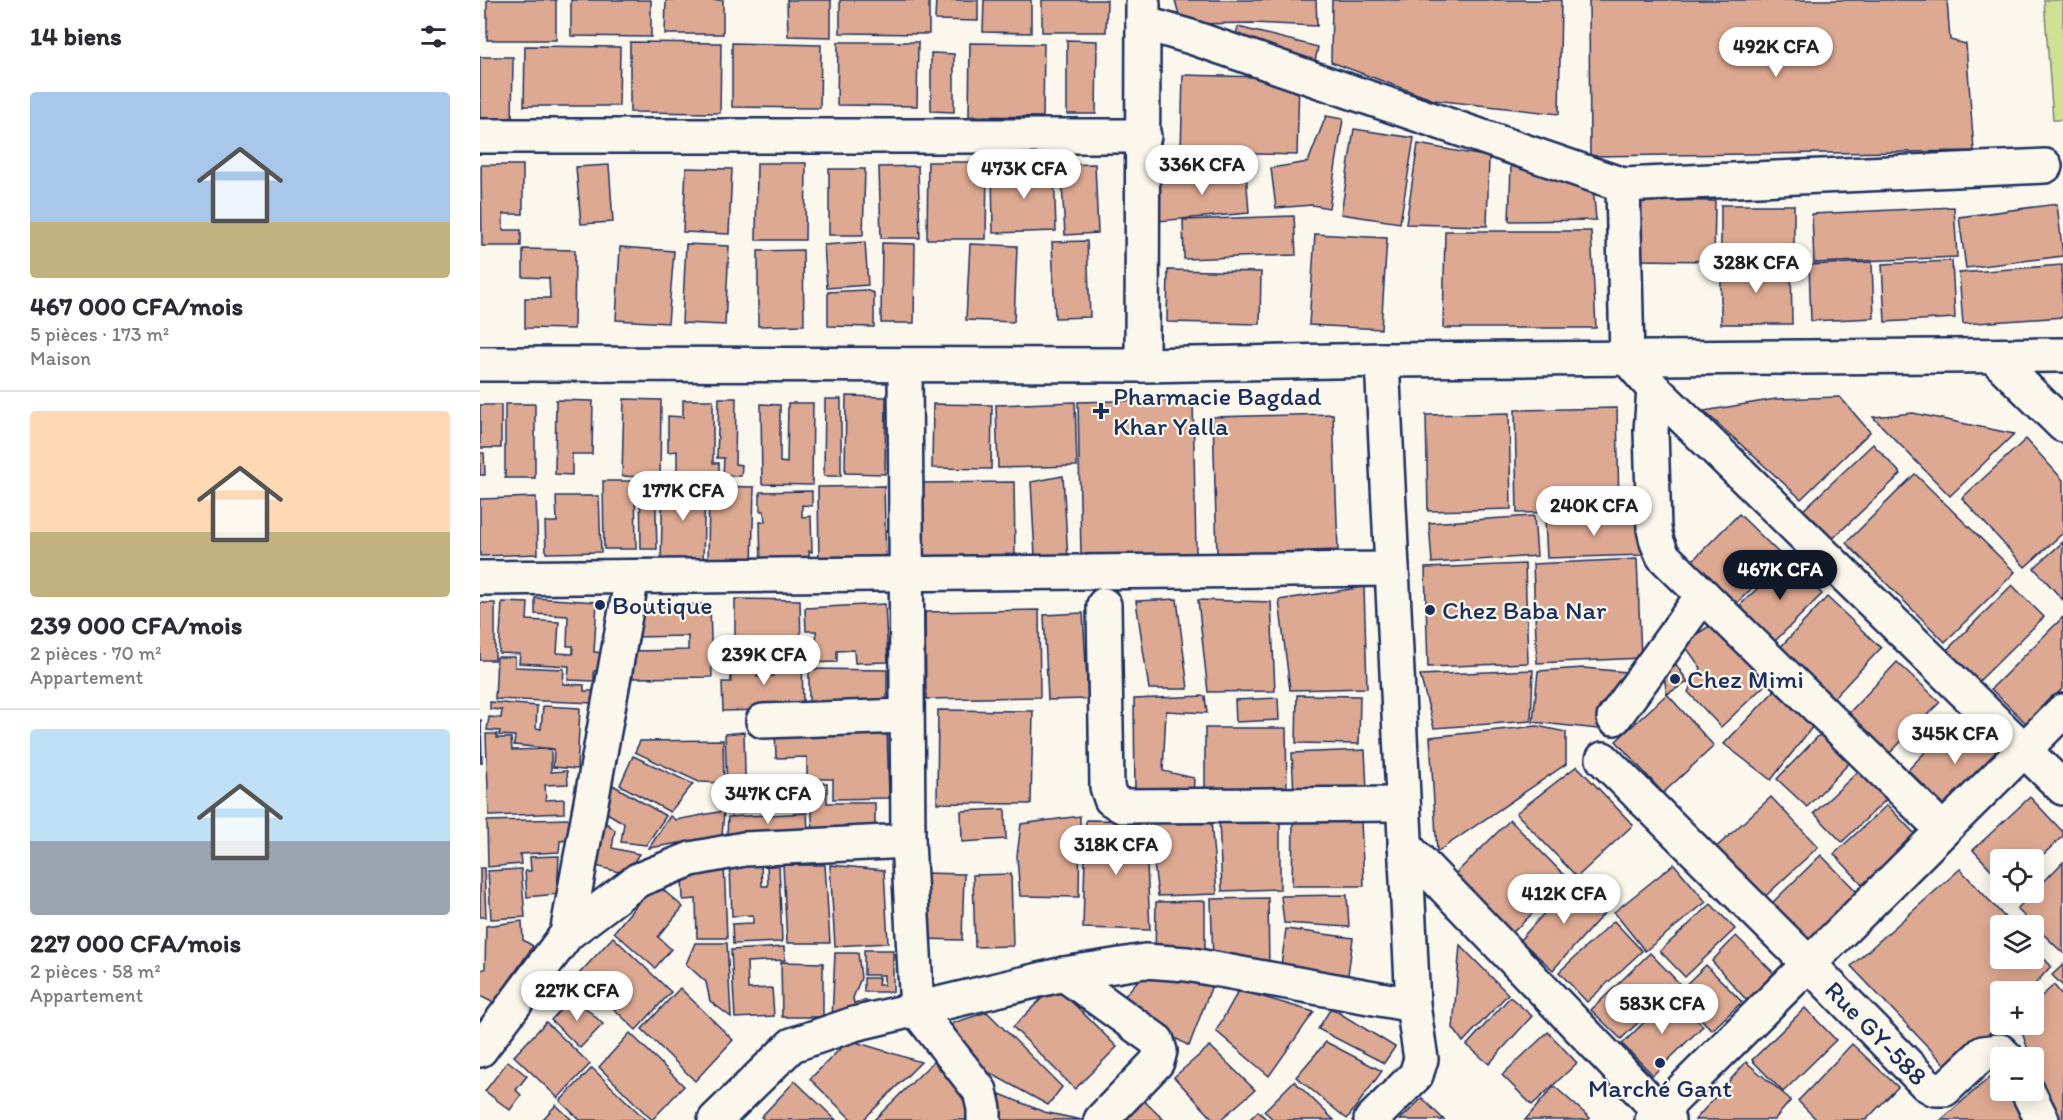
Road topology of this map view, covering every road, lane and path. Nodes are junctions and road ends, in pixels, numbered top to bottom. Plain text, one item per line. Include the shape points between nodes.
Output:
1 (1143, 12) edge
2 (480, 136) edge
3 (1144, 136) junction
4 (2045, 166) dead end
5 (1623, 185) junction
6 (2063, 355) edge
7 (1993, 356) junction
8 (1627, 358) junction
9 (1382, 360) junction
10 (480, 364) edge
11 (905, 365) junction
12 (1142, 365) junction
13 (1654, 389) junction
14 (2063, 425) edge
15 (1392, 569) junction
16 (907, 574) junction
17 (632, 577) junction
18 (480, 578) edge
19 (1703, 595) junction
20 (1104, 605) dead end
21 (2063, 711) edge
22 (906, 716) junction
23 (1614, 718) dead end
24 (763, 721) dead end
25 (2024, 750) junction
26 (1603, 759) dead end
27 (2063, 788) edge
28 (1403, 804) junction
29 (1942, 830) junction
30 (908, 841) junction
31 (1405, 846) junction
32 (567, 934) junction
33 (1808, 963) junction
34 (1064, 974) junction
35 (1413, 1005) junction
36 (917, 1010) junction
37 (480, 1050) edge
38 (1990, 1052) edge
39 (2032, 1101) edge
40 (1660, 1117) edge
41 (715, 1120) edge
42 (984, 1120) edge
43 (1101, 1120) edge
44 (1371, 1120) edge
45 (2042, 1120) edge

1 - 3 street
1 - 5 street via 1191,37
2 - 3 street
3 - 12 street
4 - 5 street
5 - 8 street
6 - 7 street
7 - 8 street
7 - 14 street
8 - 9 street
8 - 13 street
9 - 12 street
9 - 15 street
10 - 11 street
11 - 12 street
11 - 16 street
13 - 19 street via 1651,431 1657,542 1663,556
13 - 25 street
15 - 16 street
15 - 28 street
16 - 17 street
16 - 22 street
17 - 18 street
17 - 32 street
19 - 23 street
19 - 29 street
20 - 28 street via 1107,787 1111,799 1122,806
21 - 25 street
22 - 24 street
22 - 30 street
25 - 27 street
25 - 29 street
26 - 33 street
28 - 31 street
29 - 33 street
30 - 32 street via 744,849 691,859 638,880
30 - 36 street
31 - 35 street
31 - 40 street
32 - 37 street
33 - 38 street, Rue GY-588 via 1935,1089 1945,1089 1983,1053
33 - 40 street
34 - 35 street via 1145,961 1187,964
34 - 36 street
34 - 43 street via 1157,1041 1160,1052 1157,1062
35 - 44 street via 1421,1059 1416,1074
36 - 41 street via 854,1024 792,1045
36 - 42 street via 980,1091
39 - 45 street

